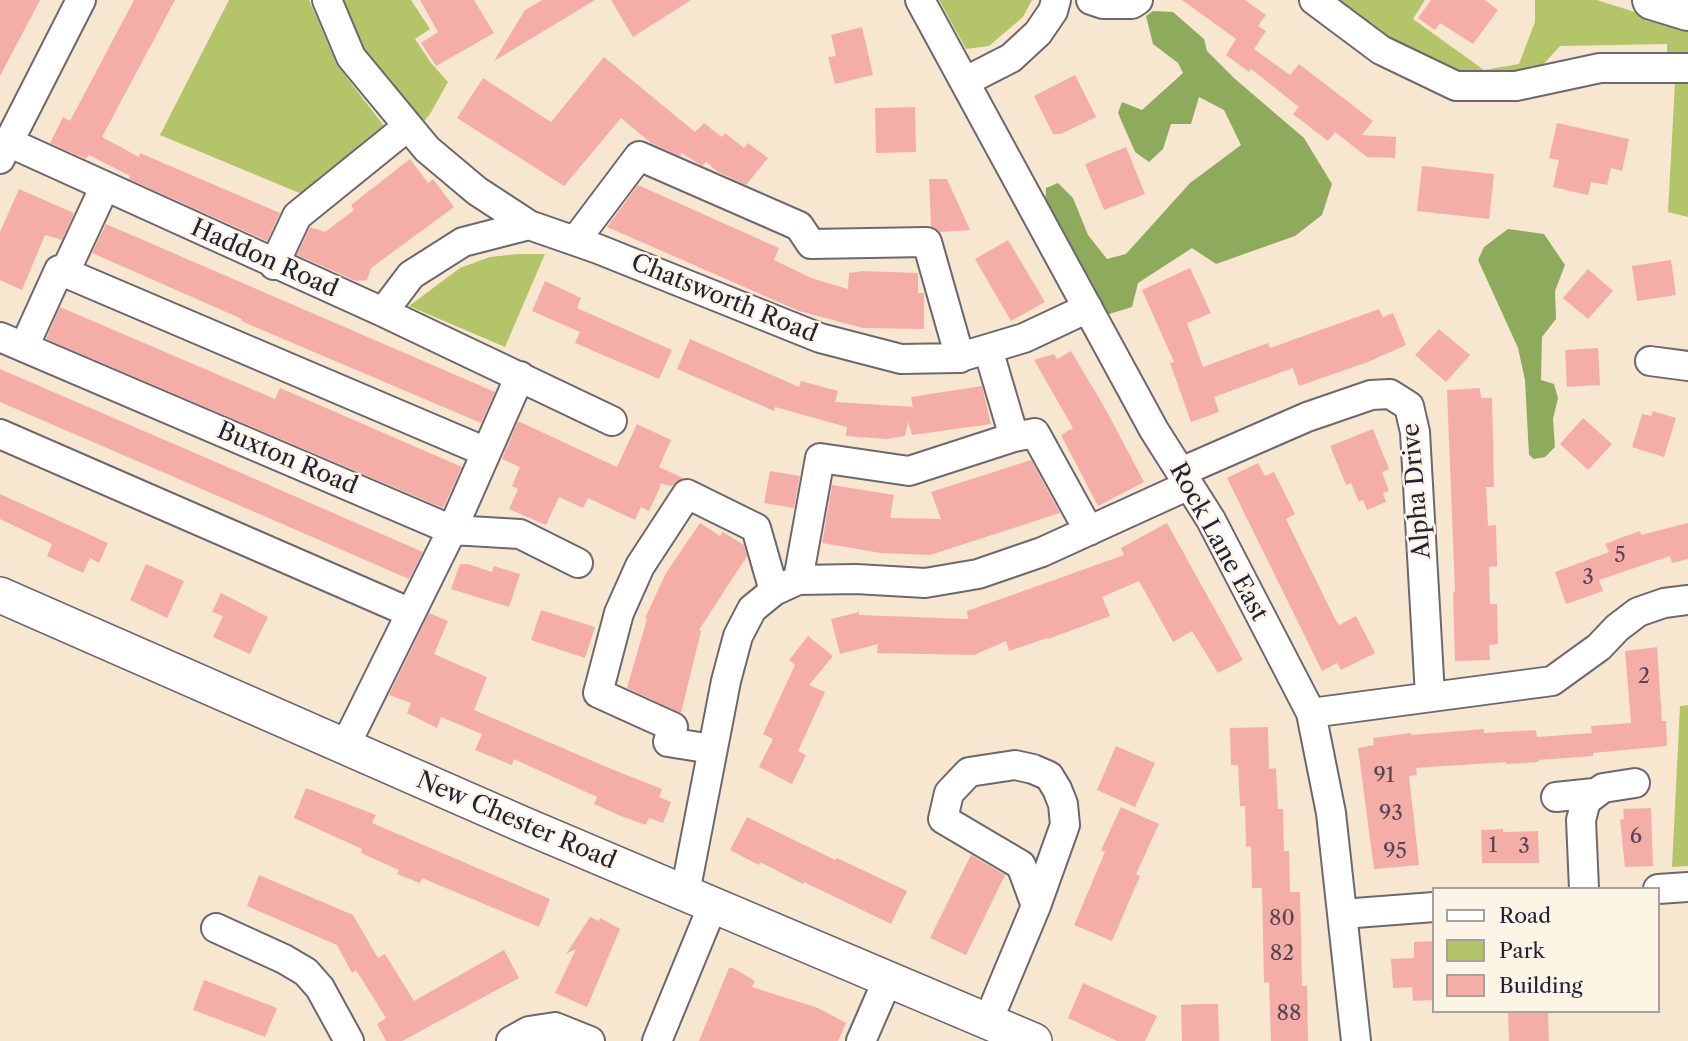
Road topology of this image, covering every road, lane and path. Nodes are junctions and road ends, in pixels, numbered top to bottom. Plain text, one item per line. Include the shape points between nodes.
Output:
1 (81, 0) edge
2 (327, 0) edge
3 (920, 0) edge
4 (1056, 0) edge
5 (1091, 0) edge
6 (1138, 0) edge
7 (1314, 0) edge
8 (1652, 0) edge
9 (1688, 11) edge
10 (1688, 68) edge
11 (965, 81) junction
12 (407, 127) junction
13 (4, 150) edge
14 (105, 186) junction
15 (529, 225) junction
16 (575, 241) junction
17 (274, 265) junction
18 (65, 272) junction
19 (1088, 308) junction
20 (383, 312) junction
21 (7, 343) edge
22 (988, 349) junction
23 (960, 358) junction
24 (1650, 361) dead end
25 (1688, 366) edge
26 (520, 376) junction
27 (612, 421) dead end
28 (0, 434) edge
29 (1014, 437) junction
30 (486, 452) junction
31 (1185, 478) junction
32 (452, 530) junction
33 (1089, 531) junction
34 (578, 564) dead end
35 (786, 585) junction
36 (0, 595) edge
37 (1688, 600) edge
38 (411, 613) junction
39 (1430, 696) junction
40 (1311, 713) junction
41 (345, 746) junction
42 (712, 749) junction
43 (1635, 783) dead end
44 (1594, 793) junction
45 (1556, 797) dead end
46 (1584, 887) edge
47 (1688, 887) edge
48 (1660, 889) edge
49 (699, 899) junction
50 (1036, 906) junction
51 (1432, 907) edge
52 (1342, 914) junction
53 (216, 928) dead end
54 (888, 979) junction
55 (988, 1021) junction
56 (349, 1041) edge
57 (511, 1041) edge
58 (590, 1041) edge
59 (657, 1041) edge
60 (861, 1041) edge
61 (1034, 1041) edge
62 (1356, 1041) edge

1 - 13 street
2 - 12 street, Chatsworth Road via 351,57
3 - 11 street, Rock Lane East
4 - 11 street via 1038,33 1010,58
5 - 6 street via 1103,4
7 - 10 street via 1381,50 1456,86 1516,86 1600,68
8 - 9 highway
11 - 19 street, Rock Lane East
12 - 15 street, Chatsworth Road via 477,191
12 - 17 street via 297,216
13 - 14 street, Haddon Road
14 - 17 street, Haddon Road
14 - 18 street
15 - 16 street, Chatsworth Road
15 - 20 street via 463,242 411,275
16 - 23 street, Chatsworth Road via 820,338 901,359
16 - 23 street via 639,156 799,226 811,244 927,242
17 - 20 street, Haddon Road
18 - 21 street via 59,270
18 - 30 street
19 - 22 street, Chatsworth Road
19 - 31 street, Rock Lane East
20 - 26 street, Haddon Road
21 - 32 street, Buxton Road
22 - 23 street, Chatsworth Road
22 - 29 street
24 - 25 street
26 - 27 street, Haddon Road
26 - 30 street
28 - 38 street
29 - 33 street via 1035,433
29 - 35 street via 909,471 820,458
30 - 32 street
31 - 33 street
31 - 39 street, Alpha Drive via 1307,417 1371,395 1390,394 1409,406 1415,432
31 - 40 street, Rock Lane East
32 - 34 street, Buxton Road via 520,534
32 - 38 street
33 - 35 street via 978,574 925,583 856,579
35 - 42 street via 752,610 738,636
35 - 42 street via 756,528 687,494 640,566 624,601 598,693 673,727 668,742
36 - 41 main road, New Chester Road
37 - 39 street via 1638,612 1552,681
38 - 41 street
39 - 40 street
40 - 52 street, Rock Lane East via 1331,813
41 - 49 main road, New Chester Road
42 - 49 street
43 - 44 street
44 - 45 street
44 - 46 street via 1586,801 1581,820
47 - 48 street
49 - 54 main road, New Chester Road
49 - 59 street
50 - 50 street via 1021,865 943,819 949,793 969,772 1015,765 1049,776 1057,789 1065,825
50 - 55 street
51 - 52 street
52 - 62 street, Rock Lane East
53 - 56 street via 306,972
54 - 55 main road, New Chester Road
54 - 60 street
55 - 61 main road, New Chester Road
57 - 58 street via 529,1031 555,1027

